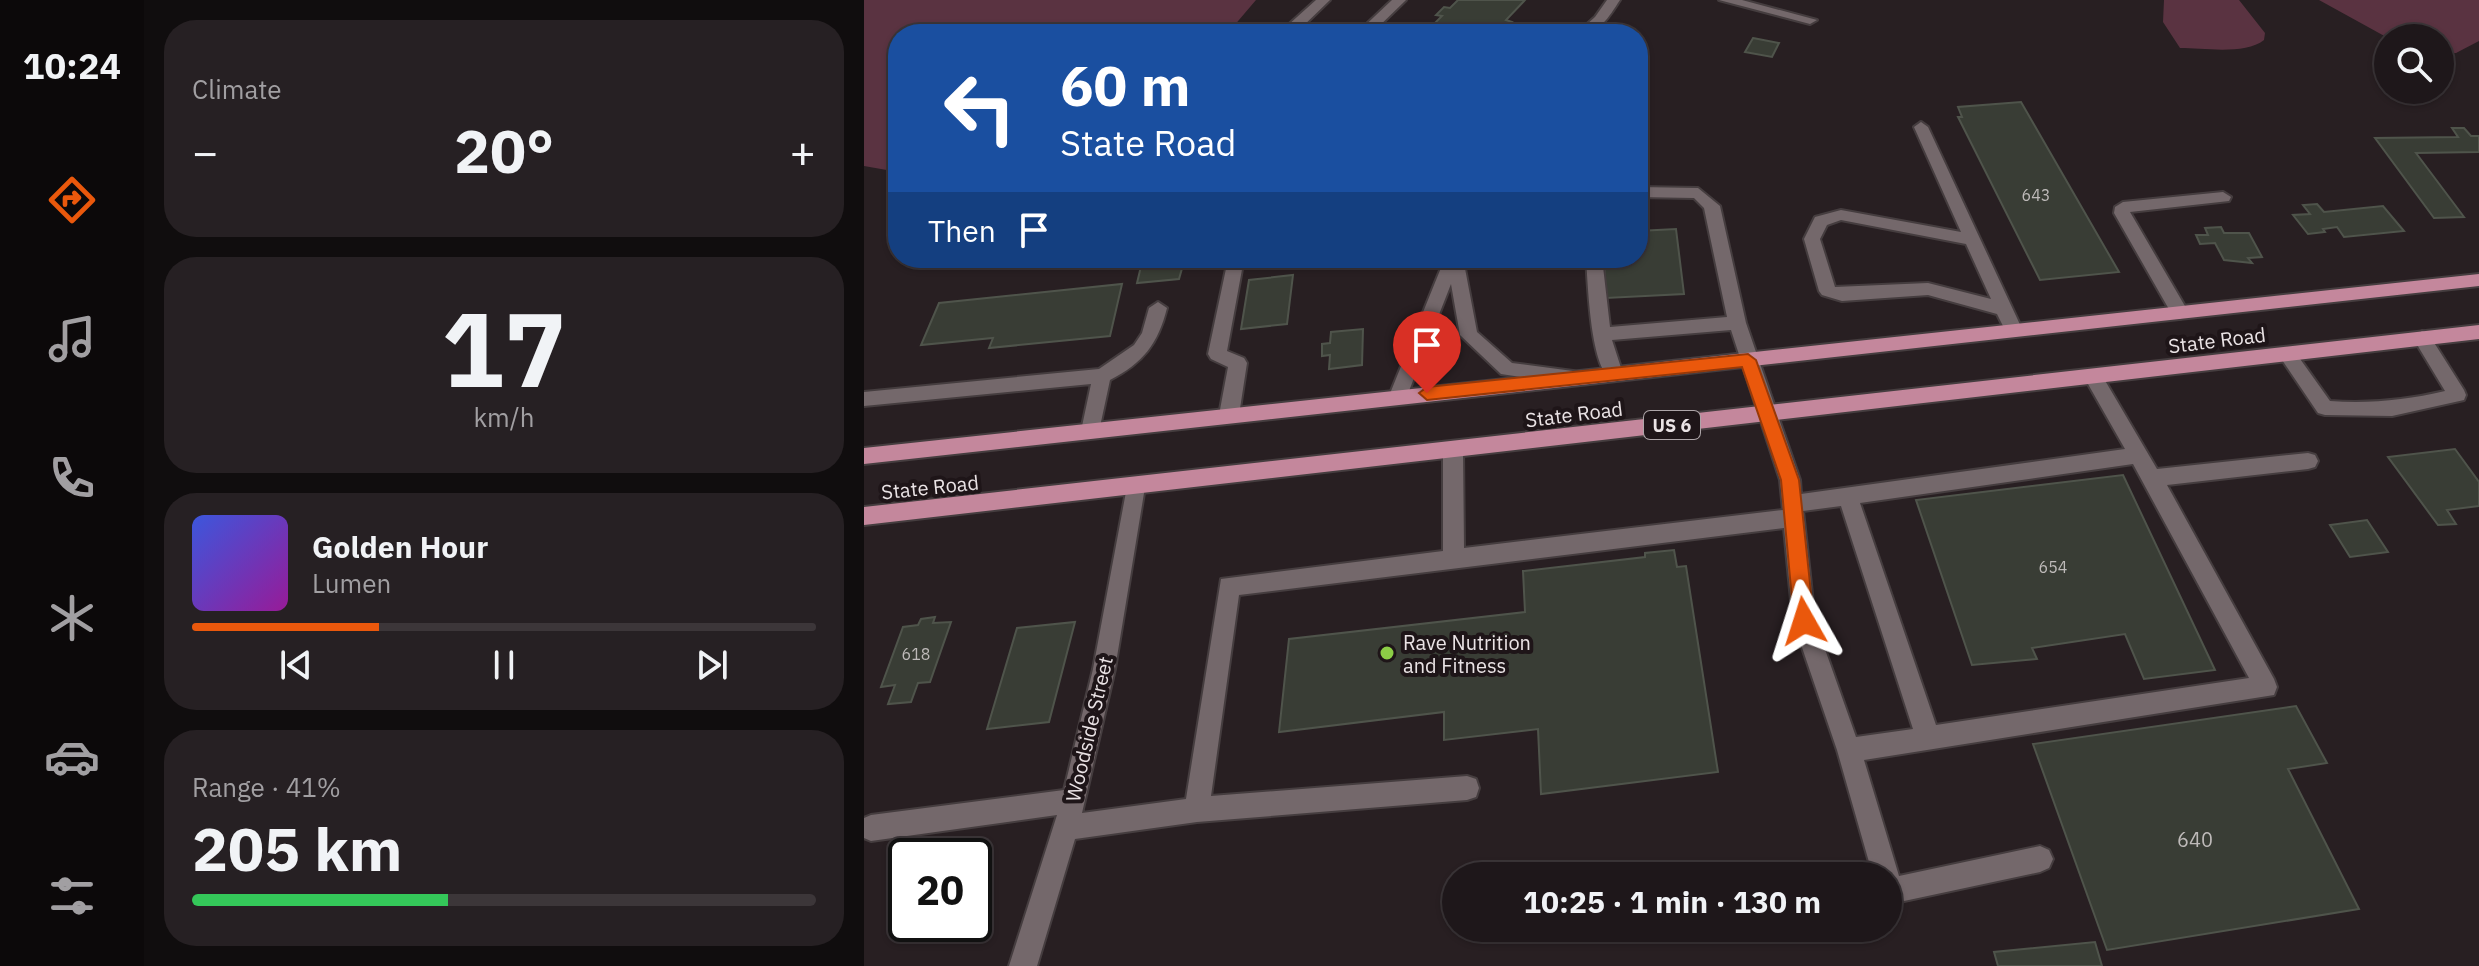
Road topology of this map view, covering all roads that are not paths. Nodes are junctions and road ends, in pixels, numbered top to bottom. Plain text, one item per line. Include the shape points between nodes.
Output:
1 (1324, 0) edge
2 (1400, 0) edge
3 (1614, 0) edge
4 (1725, 0) edge
5 (1810, 20) dead end
6 (1298, 24) edge
7 (1374, 24) edge
8 (1595, 24) edge
9 (1921, 127) dead end
10 (1648, 192) edge
11 (2223, 197) dead end
12 (1973, 240) junction
13 (1234, 268) edge
14 (1450, 268) edge
15 (1456, 268) edge
16 (1595, 268) edge
17 (2479, 280) edge
18 (1158, 308) dead end
19 (2004, 309) junction
20 (2180, 313) junction
21 (1737, 323) junction
22 (2014, 331) junction
23 (2479, 332) edge
24 (1602, 334) junction
25 (2422, 338) junction
26 (2287, 354) junction
27 (1748, 360) junction
28 (1614, 374) junction
29 (1102, 376) junction
30 (2093, 377) junction
31 (1573, 378) junction
32 (1398, 396) junction
33 (864, 399) edge
34 (1768, 414) junction
35 (1229, 415) junction
36 (1091, 431) junction
37 (1453, 450) junction
38 (2138, 455) junction
39 (864, 456) edge
40 (2308, 461) dead end
41 (2152, 478) junction
42 (1135, 487) junction
43 (1848, 496) junction
44 (1793, 511) junction
45 (864, 516) edge
46 (1454, 559) junction
47 (1928, 738) junction
48 (1849, 750) junction
49 (1467, 788) dead end
50 (1072, 801) junction
51 (1197, 810) junction
52 (871, 828) dead end
53 (1066, 828) junction
54 (2040, 859) dead end
55 (1882, 862) edge
56 (1902, 888) edge
57 (1023, 966) edge

1 - 6 street
2 - 7 street
3 - 8 street
4 - 5 street
9 - 12 street
10 - 21 street via 1698,193 1712,206
11 - 20 street via 2123,207
12 - 19 street
12 - 19 street via 1841,215 1821,221 1812,239 1828,291 1842,295 1928,289
13 - 35 street via 1217,354 1238,363
14 - 32 street
15 - 31 street via 1469,335 1507,369
16 - 24 street
17 - 20 main road, State Road
18 - 29 street via 1152,333 1133,360
19 - 22 street
20 - 22 main road, State Road
21 - 24 street
21 - 27 street
22 - 27 main road, State Road
23 - 25 main road, State Road / US 6
24 - 28 street
25 - 26 main road, State Road / US 6
25 - 26 street via 2457,395 2418,406 2366,412 2325,408
26 - 30 main road, State Road / US 6
27 - 28 main road, State Road
27 - 34 street
28 - 31 main road, State Road
29 - 33 street
29 - 36 street
30 - 34 main road, State Road / US 6
30 - 38 street
31 - 32 main road, State Road
32 - 35 main road, State Road
34 - 37 main road, State Road / US 6
34 - 44 street via 1790,480
35 - 36 main road, State Road
36 - 39 main road, State Road
37 - 42 main road, State Road / US 6
37 - 46 street
38 - 41 street
38 - 43 street
40 - 41 street
41 - 47 street via 2266,687
42 - 45 main road, State Road / US 6
42 - 50 street, Woodside Street via 1119,603
43 - 44 street
43 - 47 street
44 - 46 street
44 - 48 street via 1804,621
46 - 51 street via 1229,586
47 - 48 street
48 - 55 street
49 - 51 street
50 - 52 street
50 - 53 street, Woodside Street
51 - 53 street
53 - 57 street, Woodside Street
54 - 56 street

